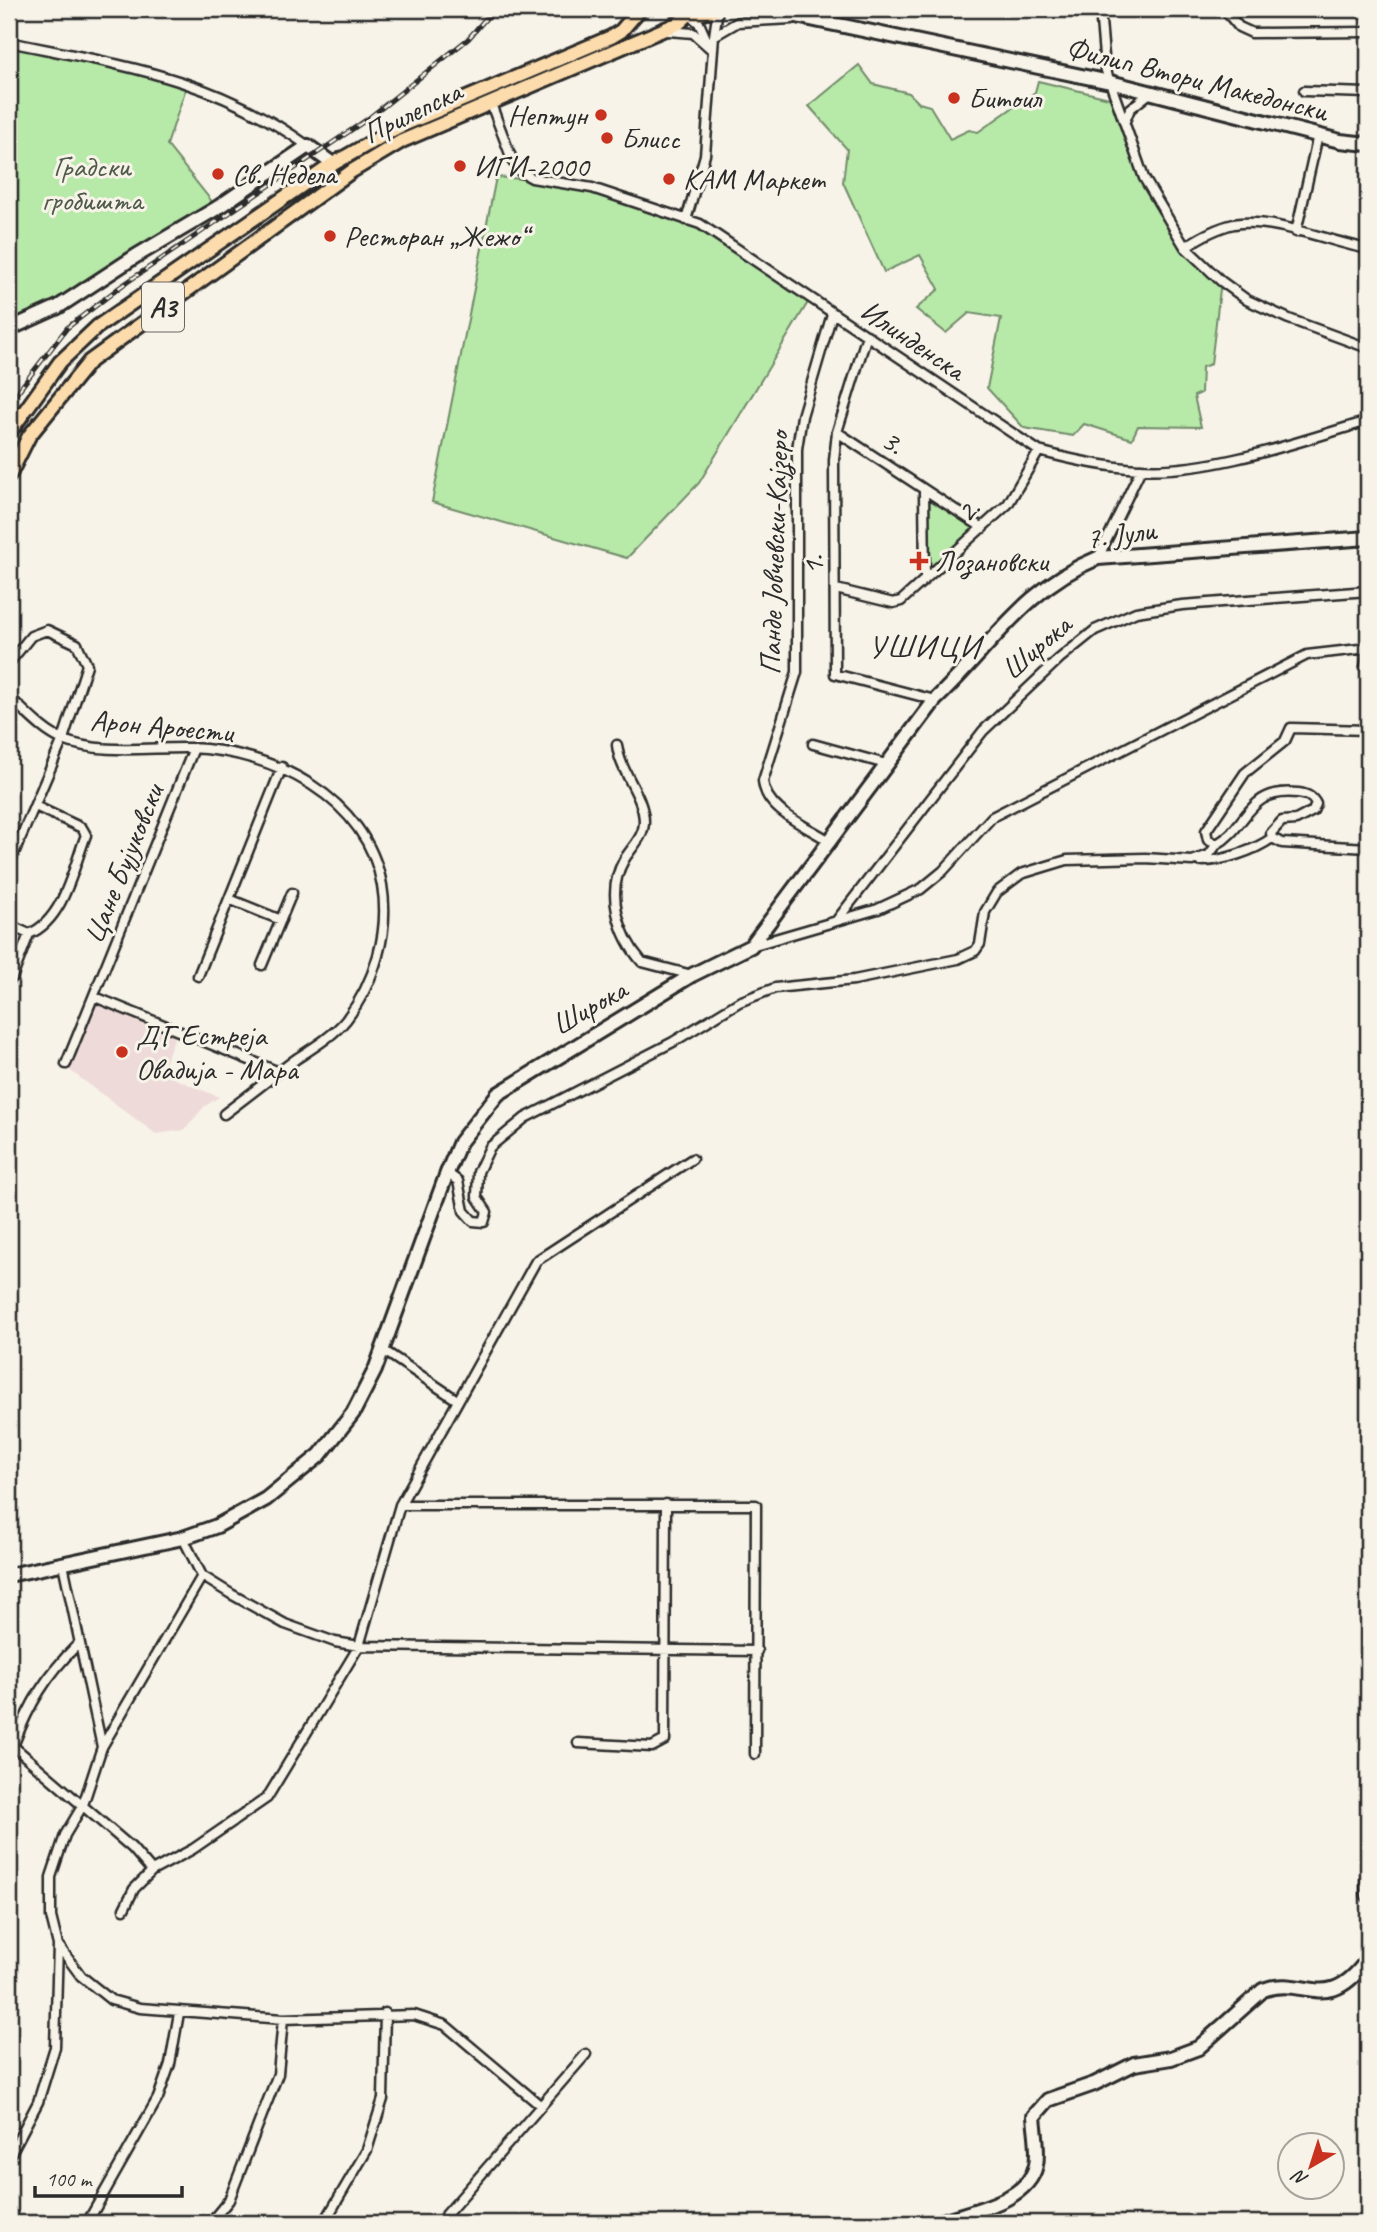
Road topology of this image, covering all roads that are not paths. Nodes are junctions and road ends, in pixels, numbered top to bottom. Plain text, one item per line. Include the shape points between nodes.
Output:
1 (640, 9) edge
2 (675, 9) edge
3 (717, 9) edge
4 (763, 9) edge
5 (788, 9) edge
6 (1100, 9) edge
7 (1224, 9) edge
8 (689, 14) junction
9 (809, 18) junction
10 (658, 32) junction
11 (1368, 32) edge
12 (714, 36) junction
13 (9, 42) edge
14 (711, 49) junction
15 (1110, 82) junction
16 (1151, 92) junction
17 (1304, 92) dead end
18 (1368, 93) edge
19 (491, 104) junction
20 (1125, 121) junction
21 (1318, 135) junction
22 (1368, 144) edge
23 (308, 146) junction
24 (333, 164) junction
25 (685, 220) junction
26 (1296, 232) junction
27 (1185, 247) junction
28 (1368, 249) edge
29 (832, 314) junction
30 (9, 329) edge
31 (867, 335) junction
32 (1368, 348) edge
33 (1368, 421) edge
34 (837, 432) junction
35 (9, 433) edge
36 (1038, 452) junction
37 (1141, 469) junction
38 (9, 476) edge
39 (924, 491) junction
40 (983, 528) junction
41 (1368, 538) edge
42 (1098, 558) junction
43 (925, 578) junction
44 (836, 589) junction
45 (1368, 591) edge
46 (1368, 655) edge
47 (9, 663) edge
48 (1368, 671) edge
49 (9, 697) edge
50 (935, 700) junction
51 (1368, 730) edge
52 (63, 740) junction
53 (813, 744) dead end
54 (617, 745) dead end
55 (194, 748) junction
56 (886, 764) junction
57 (282, 767) junction
58 (35, 806) junction
59 (1272, 838) junction
60 (831, 842) junction
61 (1217, 844) junction
62 (1368, 848) edge
63 (1192, 860) junction
64 (9, 865) edge
65 (292, 893) dead end
66 (229, 899) junction
67 (281, 920) junction
68 (836, 920) junction
69 (9, 925) edge
70 (29, 934) junction
71 (751, 946) junction
72 (262, 965) dead end
73 (692, 975) junction
74 (198, 976) dead end
75 (12, 978) dead end
76 (95, 997) junction
77 (66, 1064) dead end
78 (279, 1072) junction
79 (224, 1114) dead end
80 (692, 1159) dead end
81 (447, 1173) junction
82 (383, 1349) junction
83 (457, 1400) junction
84 (400, 1504) junction
85 (666, 1504) junction
86 (183, 1538) junction
87 (63, 1564) junction
88 (9, 1575) edge
89 (202, 1576) junction
90 (78, 1644) junction
91 (359, 1646) junction
92 (757, 1651) junction
93 (666, 1652) junction
94 (578, 1743) dead end
95 (102, 1747) junction
96 (11, 1748) edge
97 (755, 1754) dead end
98 (83, 1805) junction
99 (152, 1871) junction
100 (1368, 1878) edge
101 (1368, 1895) edge
102 (124, 1909) dead end
103 (58, 1945) junction
104 (1368, 1959) edge
105 (179, 2013) junction
106 (386, 2014) junction
107 (283, 2019) junction
108 (586, 2054) dead end
109 (541, 2106) junction
110 (9, 2157) edge
111 (87, 2223) edge
112 (210, 2223) edge
113 (324, 2223) edge
114 (439, 2223) edge
115 (937, 2223) edge

1 - 24 main road, Прилепска / A3 via 611,37 396,128
2 - 8 main road
3 - 8 main road, A3
3 - 12 street
4 - 9 street
5 - 9 street
6 - 15 street
7 - 11 street via 1239,27 1252,33
8 - 10 main road, Прилепска / A3
8 - 14 street via 699,23
9 - 12 street via 738,22
9 - 15 street, Филип Втори Македонски
10 - 14 street via 693,33
10 - 19 main road, Прилепска / A3
12 - 14 street
13 - 23 street via 188,82 253,110
14 - 25 street via 705,155
15 - 16 street, Филип Втори Македонски
15 - 20 street
16 - 20 street via 1130,108
16 - 21 street, Филип Втори Македонски
17 - 18 street
19 - 25 street, Илинденска via 520,172 592,188
19 - 38 main road, Прилепска / A3 via 402,141 352,171 112,343 67,385 29,436
20 - 27 street via 1144,178
21 - 22 street, Филип Втори Македонски
21 - 26 street
23 - 24 street
23 - 30 street via 58,307
24 - 35 main road, Прилепска / A3 via 97,327 60,362
25 - 29 street, Илинденска via 700,225
26 - 27 street via 1254,223 1234,224
26 - 28 street
27 - 32 street via 1247,300
29 - 31 street, Илинденска
29 - 60 street, Панде Јовчевски-Кајзеро via 797,449 797,672 763,780 764,794 772,803
31 - 34 street, 1.
31 - 36 street, Илинденска
33 - 37 street, Илинденска via 1215,463
34 - 39 street, 3.
34 - 44 street, 1.
36 - 37 street, Илинденска
36 - 40 street, 2. via 1008,504
37 - 42 street
39 - 40 street, 3.
39 - 43 street, 3.
40 - 43 street, 2.
41 - 42 street, 7. Јули
42 - 50 street, 7. Јули via 1074,568 1003,624
43 - 44 street, 2. via 893,603
44 - 50 street, 1. via 835,674
45 - 68 street, Широка via 1182,604 1136,612 1096,630 983,731
46 - 48 street
46 - 68 street, Широка via 1307,655 1254,680 992,817 921,889 878,909
47 - 52 street via 40,631 67,637 83,651 87,665
49 - 52 street, Арон Ароести
50 - 56 street, 7. Јули
51 - 61 street via 1291,728 1285,741 1245,773 1214,817 1206,831 1208,841
52 - 55 street, Арон Ароести
52 - 58 street
53 - 56 street
54 - 73 street via 644,821 620,867 616,889 621,927 642,962
55 - 57 street, Арон Ароести via 241,754
55 - 76 street, Цане Бујуковски
56 - 60 street, 7. Јули
57 - 66 street
57 - 78 street, Арон Ароести via 318,788 362,832 379,867 386,906 381,946 366,989 345,1021
58 - 64 street
58 - 70 street via 82,828 86,835 55,913 44,928
59 - 61 street via 1282,821 1310,815 1316,804 1312,797 1291,793 1259,802 1244,813 1227,839
59 - 62 street via 1282,843
59 - 63 street via 1208,861
60 - 71 street, 7. Јули
61 - 63 street via 1209,855
63 - 81 street via 1067,860 1021,874 997,892 985,912 975,951 958,959 854,980 775,988 739,1002 673,1042 525,1118 490,1147 478,1172 477,1197 487,1212 484,1222 478,1224 464,1211 458,1181
65 - 67 street
66 - 67 street
66 - 74 street
67 - 72 street
68 - 71 street, Широка
69 - 70 street
70 - 75 street
71 - 73 street, Широка
73 - 81 street, Широка via 498,1094 460,1142
76 - 77 street, Цане Бујуковски
76 - 78 street
78 - 79 street, Арон Ароести
80 - 83 street via 536,1261
81 - 82 street, Широка
82 - 83 street
82 - 86 street, Широка via 353,1413 320,1455 266,1499
83 - 84 street
84 - 85 street
84 - 91 street
85 - 92 street via 756,1505
85 - 93 street
86 - 87 street, Широка
86 - 89 street
87 - 88 street, Широка
87 - 90 street
89 - 91 street via 285,1624
89 - 95 street
90 - 95 street
90 - 96 street via 44,1682
91 - 93 street
91 - 99 street via 267,1798
92 - 93 street
92 - 97 street
93 - 94 street via 662,1744
95 - 98 street
96 - 98 street
98 - 99 street
98 - 103 street via 65,1835 51,1877 51,1917
99 - 102 street via 134,1889
100 - 101 street
103 - 105 street via 81,1976 111,2000
103 - 110 street via 55,2047 38,2102
104 - 115 street via 1333,1989 1318,1992 1274,1986 1264,1990 1198,2048 1134,2064 1048,2100 1034,2116 1037,2163 1030,2180 1013,2195
105 - 107 street
105 - 111 street via 158,2098
106 - 107 street
106 - 109 street via 414,2015 445,2025
106 - 113 street via 383,2099 367,2150
107 - 112 street via 274,2086 229,2200
108 - 109 street
109 - 114 street

